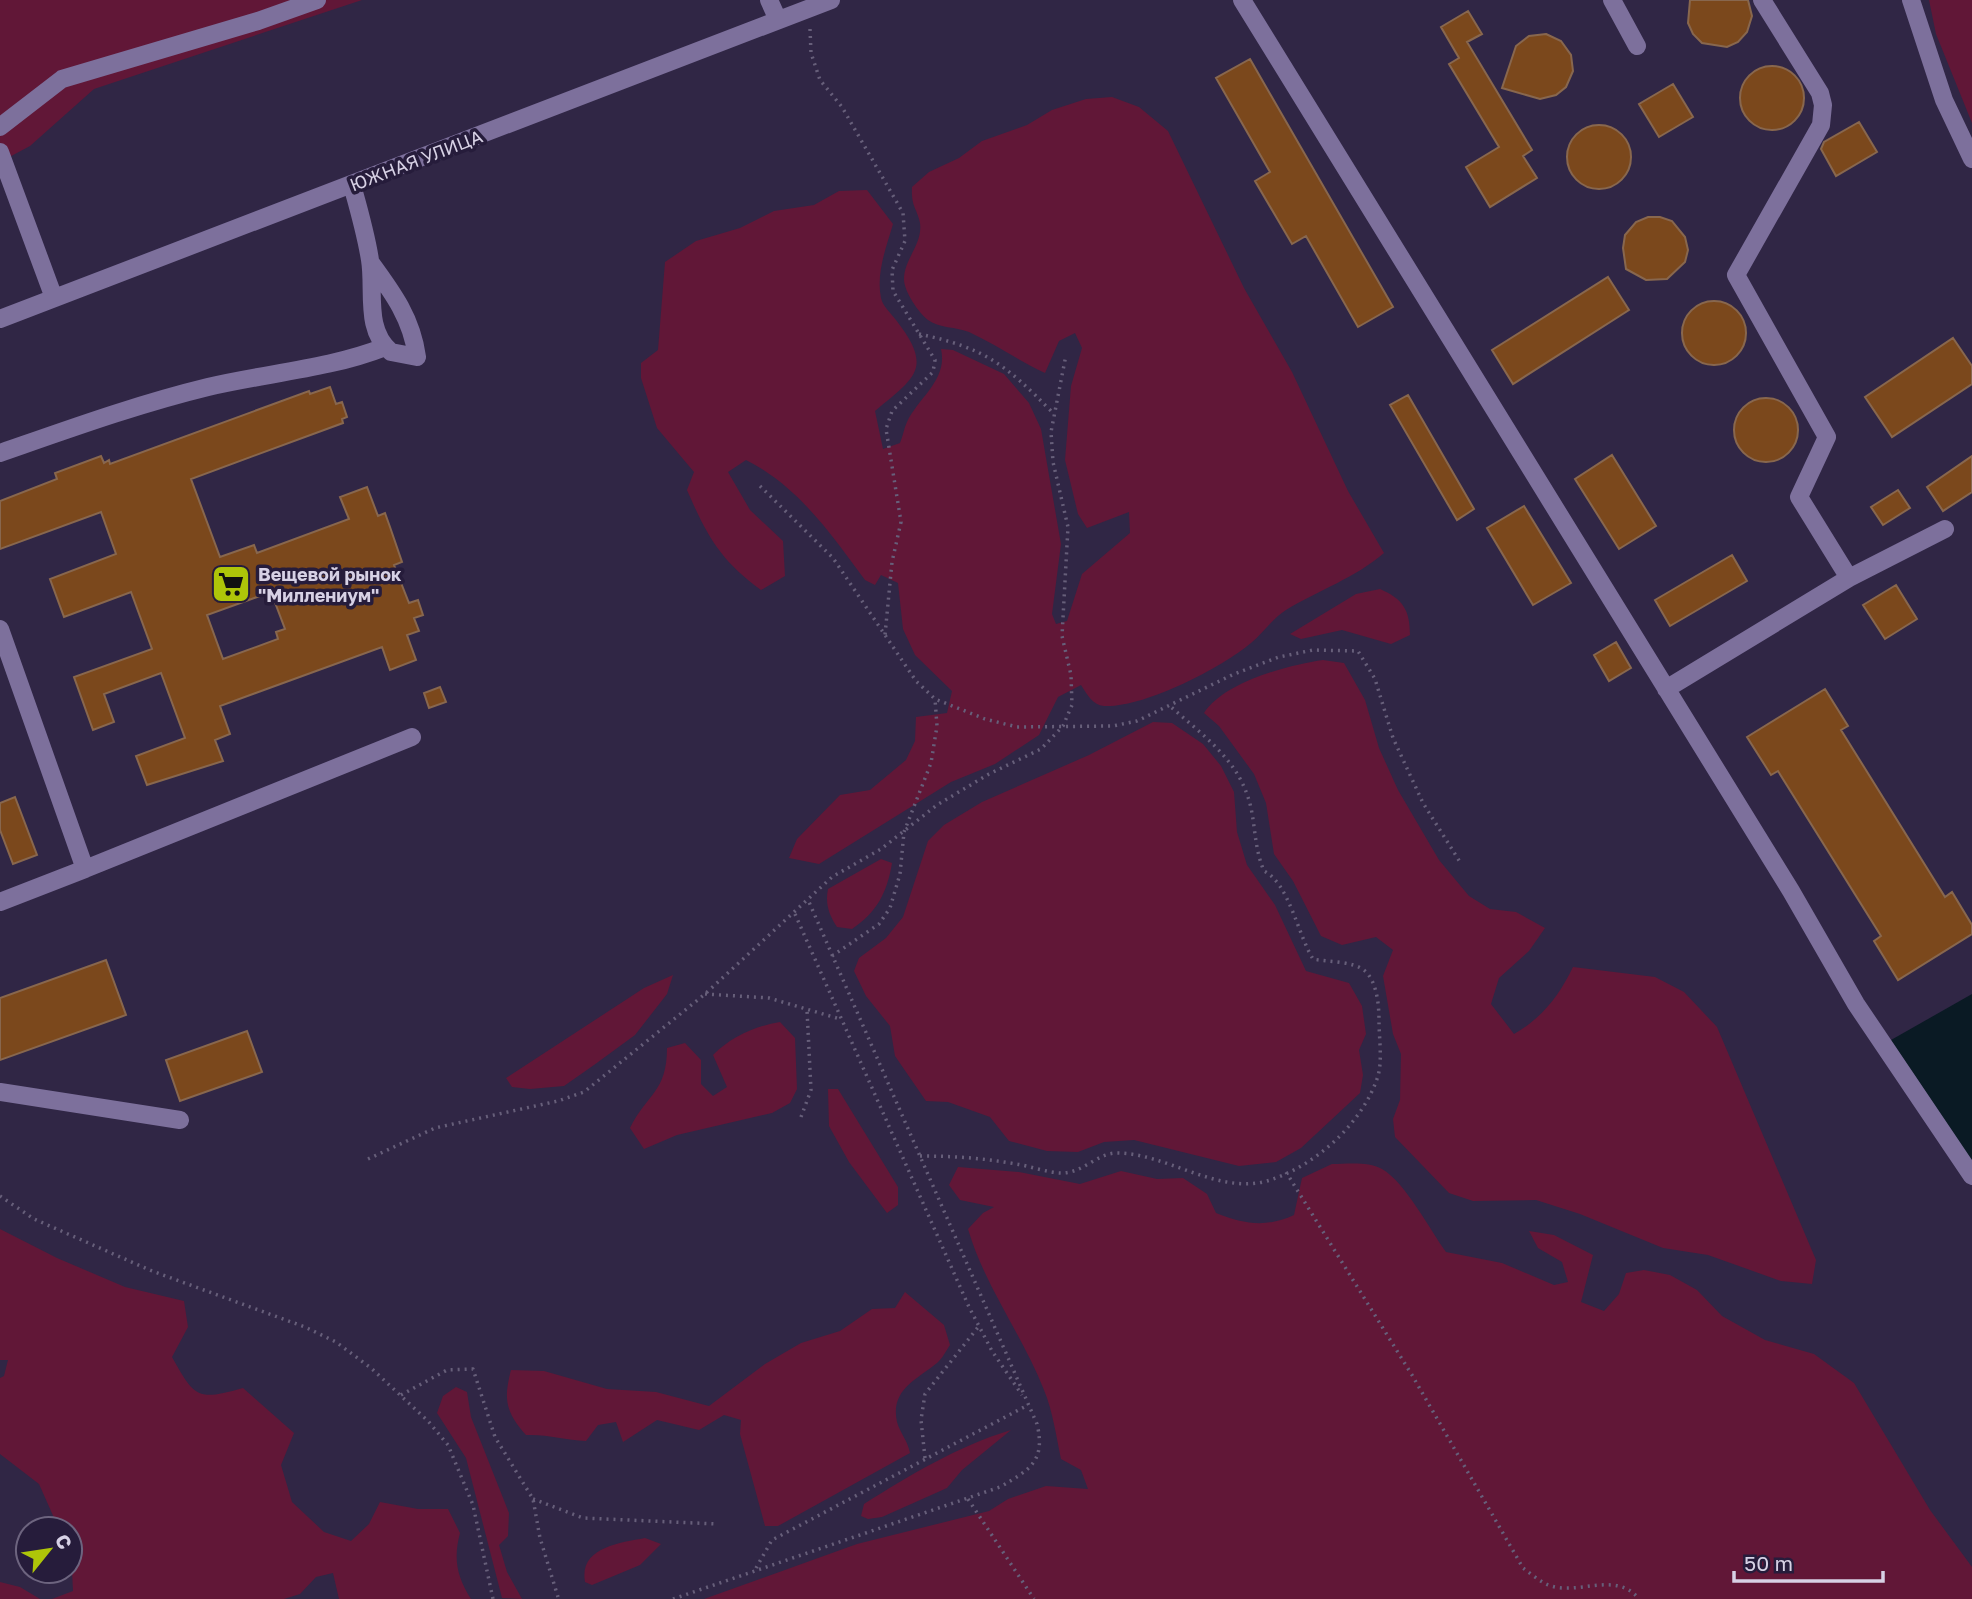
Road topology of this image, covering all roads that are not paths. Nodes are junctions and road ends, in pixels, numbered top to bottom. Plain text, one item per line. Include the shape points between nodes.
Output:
1 (769, 0) edge
2 (831, 0) edge
3 (1242, 0) edge
4 (1762, 0) edge
5 (1911, 0) edge
6 (305, 2) edge
7 (1619, 2) edge
8 (778, 20) junction
9 (1637, 46) dead end
10 (0, 127) edge
11 (0, 152) edge
12 (1972, 159) edge
13 (352, 185) junction
14 (370, 263) junction
15 (54, 298) junction
16 (0, 319) edge
17 (385, 347) junction
18 (0, 453) edge
19 (1945, 529) dead end
20 (1849, 578) junction
21 (0, 629) edge
22 (1666, 689) junction
23 (412, 737) dead end
24 (85, 869) junction
25 (0, 902) edge
26 (0, 1092) edge
27 (180, 1120) dead end
28 (1972, 1176) edge

1 - 8 street
2 - 8 street, ЮЖНАЯ УЛИЦА
3 - 22 street
4 - 20 street via 1823,105 1821,125 1736,275 1826,437 1799,497
5 - 12 street via 1944,100
6 - 10 street via 62,79
7 - 9 street
8 - 13 street, ЮЖНАЯ УЛИЦА
11 - 15 street
13 - 14 street
13 - 15 street, ЮЖНАЯ УЛИЦА
14 - 17 street via 372,316
14 - 17 street via 403,309 414,333 417,357
15 - 16 street, ЮЖНАЯ УЛИЦА
17 - 18 street via 355,359 206,387
19 - 20 street
20 - 22 street
21 - 24 street
22 - 28 street via 1856,1004
23 - 24 street
24 - 25 street
26 - 27 street

